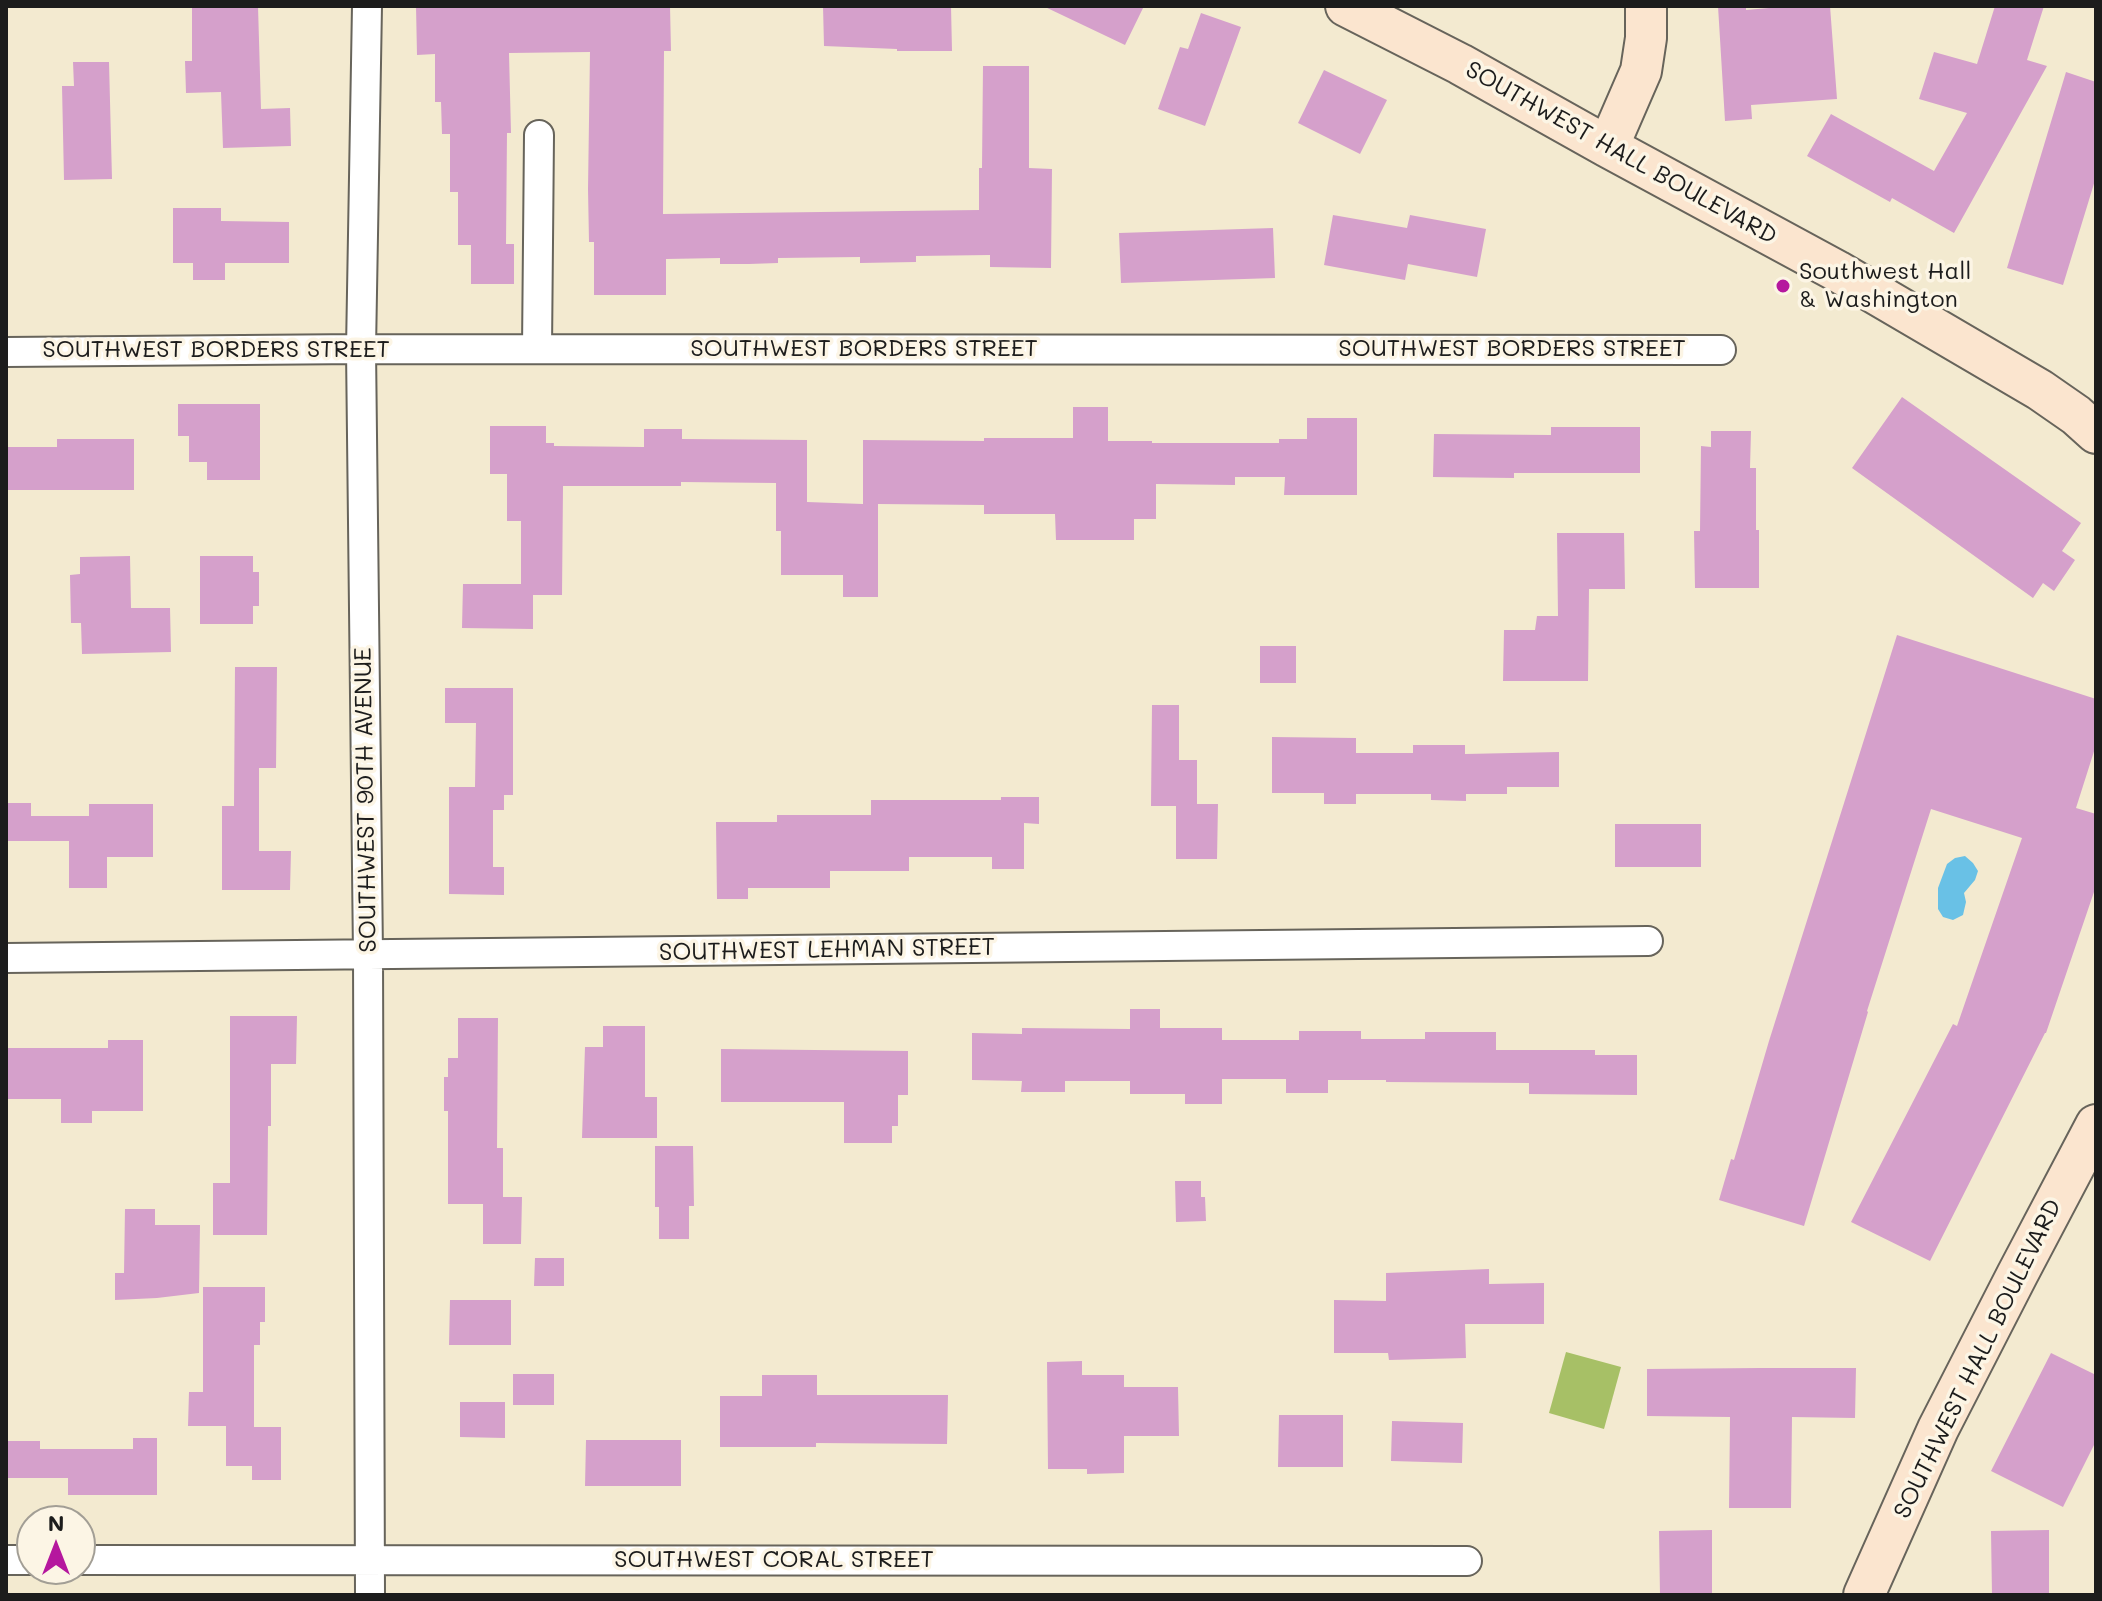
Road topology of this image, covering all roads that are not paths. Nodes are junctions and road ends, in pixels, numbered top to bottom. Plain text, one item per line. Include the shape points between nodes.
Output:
1 (367, 6) edge
2 (1346, 6) edge
3 (1646, 6) edge
4 (539, 135) dead end
5 (1608, 147) junction
6 (361, 349) junction
7 (537, 349) junction
8 (1721, 350) dead end
9 (6, 352) edge
10 (2096, 433) edge
11 (1648, 941) dead end
12 (368, 955) junction
13 (6, 958) edge
14 (2096, 1125) edge
15 (96, 1560) edge
16 (370, 1560) junction
17 (1467, 1561) dead end
18 (370, 1595) edge
19 (1864, 1595) edge

1 - 6 street, SOUTHWEST 90TH AVENUE
2 - 5 main road, SOUTHWEST HALL BOULEVARD
3 - 5 main road via 1641,71
4 - 7 street
5 - 10 main road, SOUTHWEST HALL BOULEVARD via 1863,286 2040,390
6 - 7 street, SOUTHWEST BORDERS STREET
6 - 9 street, SOUTHWEST BORDERS STREET
6 - 12 street, SOUTHWEST 90TH AVENUE
7 - 8 street, SOUTHWEST BORDERS STREET
11 - 12 street, SOUTHWEST LEHMAN STREET
12 - 13 street, SOUTHWEST LEHMAN STREET
12 - 16 street, SOUTHWEST 90TH AVENUE
14 - 19 main road, SOUTHWEST HALL BOULEVARD via 1938,1429
15 - 16 street, SOUTHWEST CORAL STREET
16 - 17 street, SOUTHWEST CORAL STREET
16 - 18 street, SOUTHWEST 90TH AVENUE

